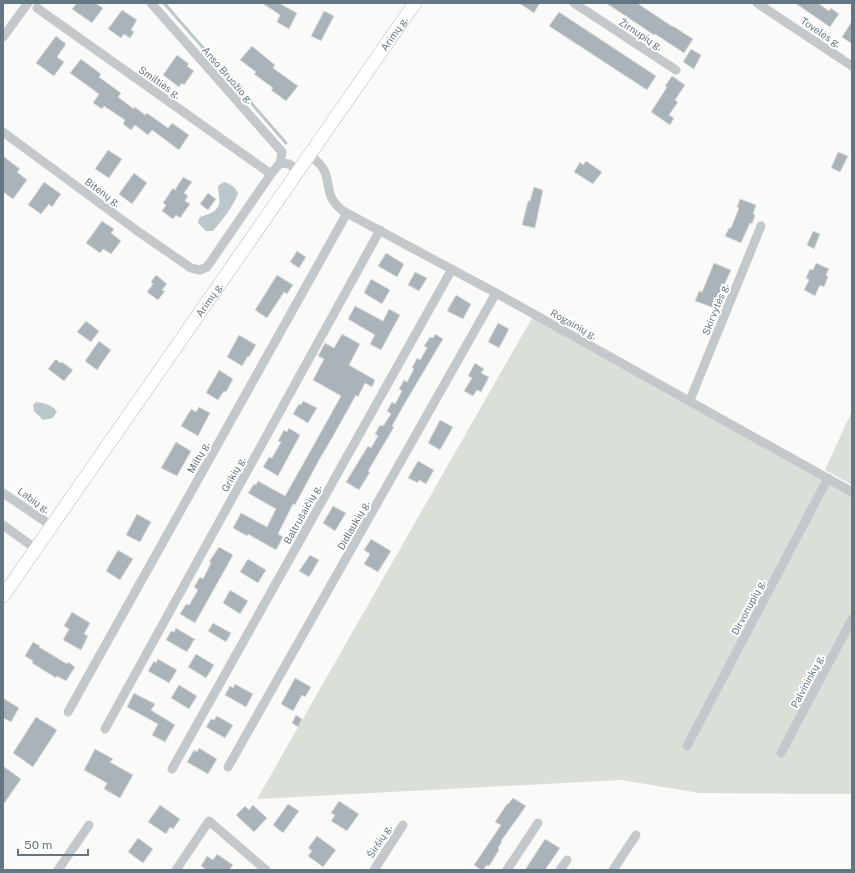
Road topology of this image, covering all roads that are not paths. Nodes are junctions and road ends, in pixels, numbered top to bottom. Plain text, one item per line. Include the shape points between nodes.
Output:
1 (28, 3) edge
2 (151, 3) edge
3 (415, 3) edge
4 (574, 3) edge
5 (757, 3) edge
6 (37, 8) dead end
7 (3, 38) edge
8 (852, 66) edge
9 (676, 70) dead end
10 (3, 132) edge
11 (310, 156) junction
12 (280, 163) junction
13 (300, 171) junction
14 (271, 174) junction
15 (347, 213) junction
16 (761, 226) dead end
17 (380, 230) junction
18 (452, 269) junction
19 (496, 293) junction
20 (690, 400) junction
21 (828, 478) junction
22 (3, 492) edge
23 (852, 492) edge
24 (3, 525) edge
25 (52, 526) junction
26 (36, 549) junction
27 (3, 596) edge
28 (852, 619) edge
29 (68, 712) dead end
30 (105, 729) dead end
31 (687, 746) dead end
32 (780, 753) dead end
33 (228, 767) dead end
34 (172, 769) dead end
35 (538, 823) dead end
36 (89, 824) dead end
37 (403, 825) dead end
38 (636, 835) dead end
39 (567, 860) dead end
40 (58, 870) edge
41 (176, 870) edge
42 (266, 870) edge
43 (374, 870) edge
44 (507, 870) edge
45 (560, 870) edge
46 (613, 870) edge

1 - 7 street
2 - 12 street, Anso Bruožio g. via 282,152
3 - 11 main road, Arimų g.
4 - 9 street, Žirnupių g.
5 - 8 street, Tovelės g.
6 - 14 street, Smilties g.
10 - 14 street, Bitėnų g. via 136,230 191,268 200,270 207,268
11 - 13 main road, Arimų g.
11 - 15 street, Rogainių g. via 319,162 325,171 329,192 335,204
12 - 13 street via 289,164
12 - 14 street
13 - 25 main road, Arimų g.
15 - 17 street, Rogainių g.
15 - 29 street, Miltų g.
16 - 20 street, Skirvytės g.
17 - 18 street, Rogainių g.
17 - 30 street, Grikių g.
18 - 19 street, Rogainių g.
18 - 34 street, Baltrušaičių g.
19 - 20 street, Rogainių g.
19 - 33 street, Didlaukių g.
20 - 21 street, Rogainių g.
21 - 23 street, Rogainių g.
21 - 31 street, Dirvonupių g.
22 - 25 street, Labių g.
24 - 26 street
25 - 26 main road, Arimų g.
26 - 27 main road, Arimų g.
28 - 32 street, Palvininkų g.
35 - 44 street
36 - 40 street
37 - 43 street, Širšių g.
38 - 46 street
39 - 45 street
41 - 42 street via 209,821

